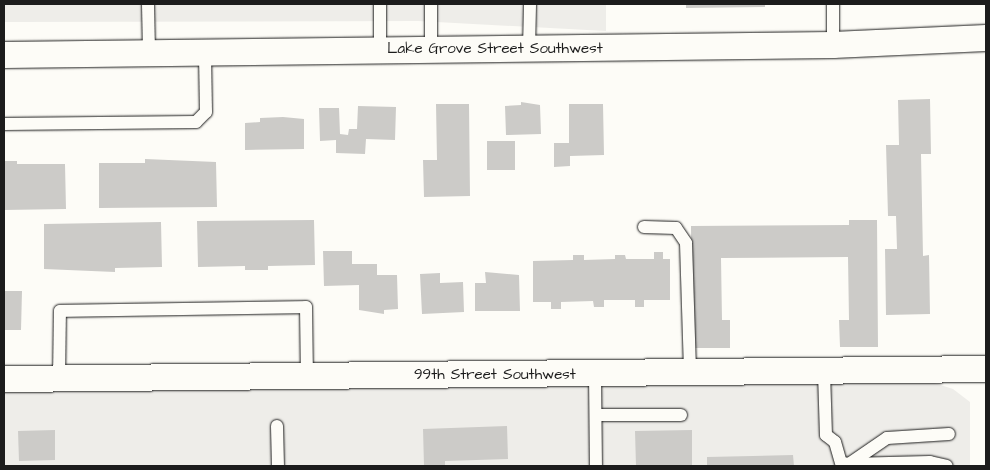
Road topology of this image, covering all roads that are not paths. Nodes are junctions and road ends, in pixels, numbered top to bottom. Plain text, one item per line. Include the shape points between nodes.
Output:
1 (148, 4) edge
2 (380, 4) edge
3 (431, 4) edge
4 (530, 4) edge
5 (833, 4) edge
6 (986, 38) edge
7 (833, 45) junction
8 (530, 49) junction
9 (380, 50) junction
10 (431, 50) junction
11 (205, 52) junction
12 (149, 53) junction
13 (4, 55) edge
14 (4, 124) edge
15 (644, 227) dead end
16 (986, 369) edge
17 (824, 372) junction
18 (690, 373) junction
19 (595, 374) junction
20 (307, 376) junction
21 (59, 378) junction
22 (4, 379) edge
23 (596, 415) junction
24 (681, 415) dead end
25 (277, 426) dead end
26 (949, 434) dead end
27 (844, 464) edge
28 (278, 466) edge
29 (596, 466) edge
30 (947, 466) edge

1 - 12 lane
2 - 9 lane
3 - 10 lane
4 - 8 lane
5 - 7 lane
6 - 7 street, Lake Grove Street Southwest
7 - 8 street, Lake Grove Street Southwest
8 - 10 street, Lake Grove Street Southwest
9 - 10 street, Lake Grove Street Southwest
9 - 11 street, Lake Grove Street Southwest
11 - 12 street, Lake Grove Street Southwest
11 - 14 lane via 206,112 196,122
12 - 13 street, Lake Grove Street Southwest
15 - 18 lane via 676,228 686,243
16 - 17 street, 99th Street Southwest
17 - 18 street, 99th Street Southwest
17 - 27 lane via 826,435 835,442
18 - 19 street, 99th Street Southwest
19 - 20 street, 99th Street Southwest
19 - 23 lane
20 - 21 street, 99th Street Southwest
20 - 21 lane via 306,306 60,311
21 - 22 street, 99th Street Southwest
23 - 24 lane
23 - 29 lane
25 - 28 lane
26 - 27 lane via 887,438
27 - 30 lane via 935,462

